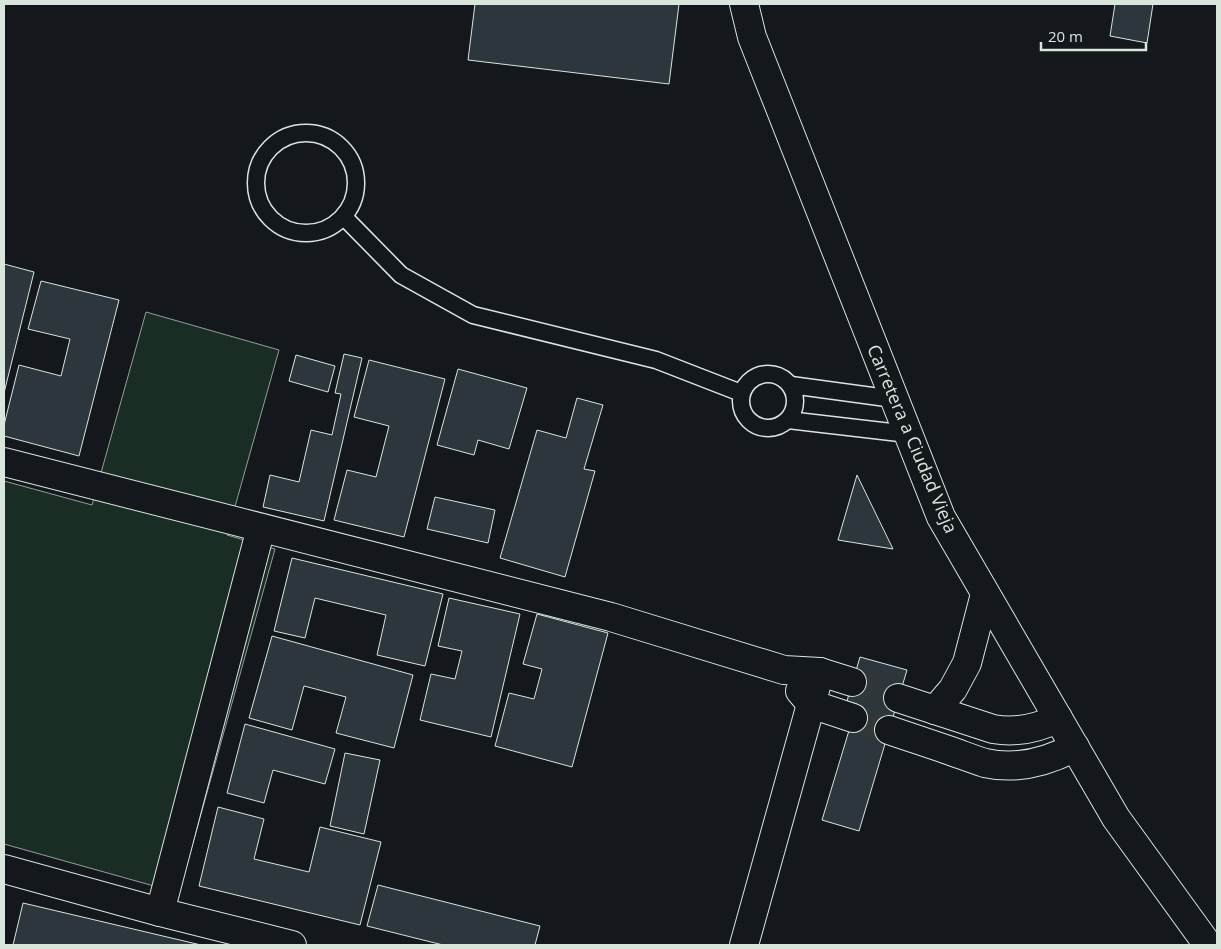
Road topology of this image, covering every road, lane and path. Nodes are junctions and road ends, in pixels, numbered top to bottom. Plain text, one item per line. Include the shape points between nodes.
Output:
1 (744, 4) edge
2 (344, 218) junction
3 (790, 385) junction
4 (741, 393) junction
5 (894, 399) junction
6 (788, 420) junction
7 (908, 434) junction
8 (4, 462) edge
9 (261, 528) junction
10 (985, 594) junction
11 (784, 670) junction
12 (820, 672) junction
13 (852, 682) tunnel mouth
14 (898, 698) tunnel mouth
15 (811, 704) junction
16 (935, 710) junction
17 (852, 718) tunnel mouth
18 (1058, 718) junction
19 (980, 724) junction
20 (889, 730) tunnel mouth
21 (926, 742) junction
22 (1075, 747) junction
23 (970, 757) junction
24 (4, 869) edge
25 (160, 912) junction
26 (292, 945) edge
27 (744, 945) edge
28 (1208, 945) edge

1 - 5 street, Carretera a Ciudad Vieja via 752,37
2 - 2 lane via 356,189 356,172 340,145 327,136 312,132 281,139 269,149 260,162 256,194 272,221 301,234 317,233
2 - 4 lane via 401,275 473,315 656,360
3 - 4 lane via 782,377 758,375
3 - 5 lane
3 - 6 lane via 795,397 794,409
4 - 6 lane via 745,416 754,425 766,429 778,427
5 - 7 street, Carretera a Ciudad Vieja
6 - 7 lane
7 - 10 street, Carretera a Ciudad Vieja via 941,517
8 - 9 street
9 - 11 street via 611,617
9 - 25 street
10 - 16 street via 967,663 953,689
10 - 18 street, Carretera a Ciudad Vieja
11 - 12 street
11 - 15 street
12 - 13 street
12 - 15 street
14 - 16 street
15 - 17 street
15 - 27 street
16 - 19 street
16 - 21 street via 926,731
18 - 19 street via 1020,730 1006,731
18 - 22 street, Carretera a Ciudad Vieja
19 - 23 street via 980,742
20 - 21 street
21 - 23 street
22 - 23 street via 1049,759 1023,765 986,763
22 - 28 street, Carretera a Ciudad Vieja via 1116,818
24 - 25 street
25 - 26 street

